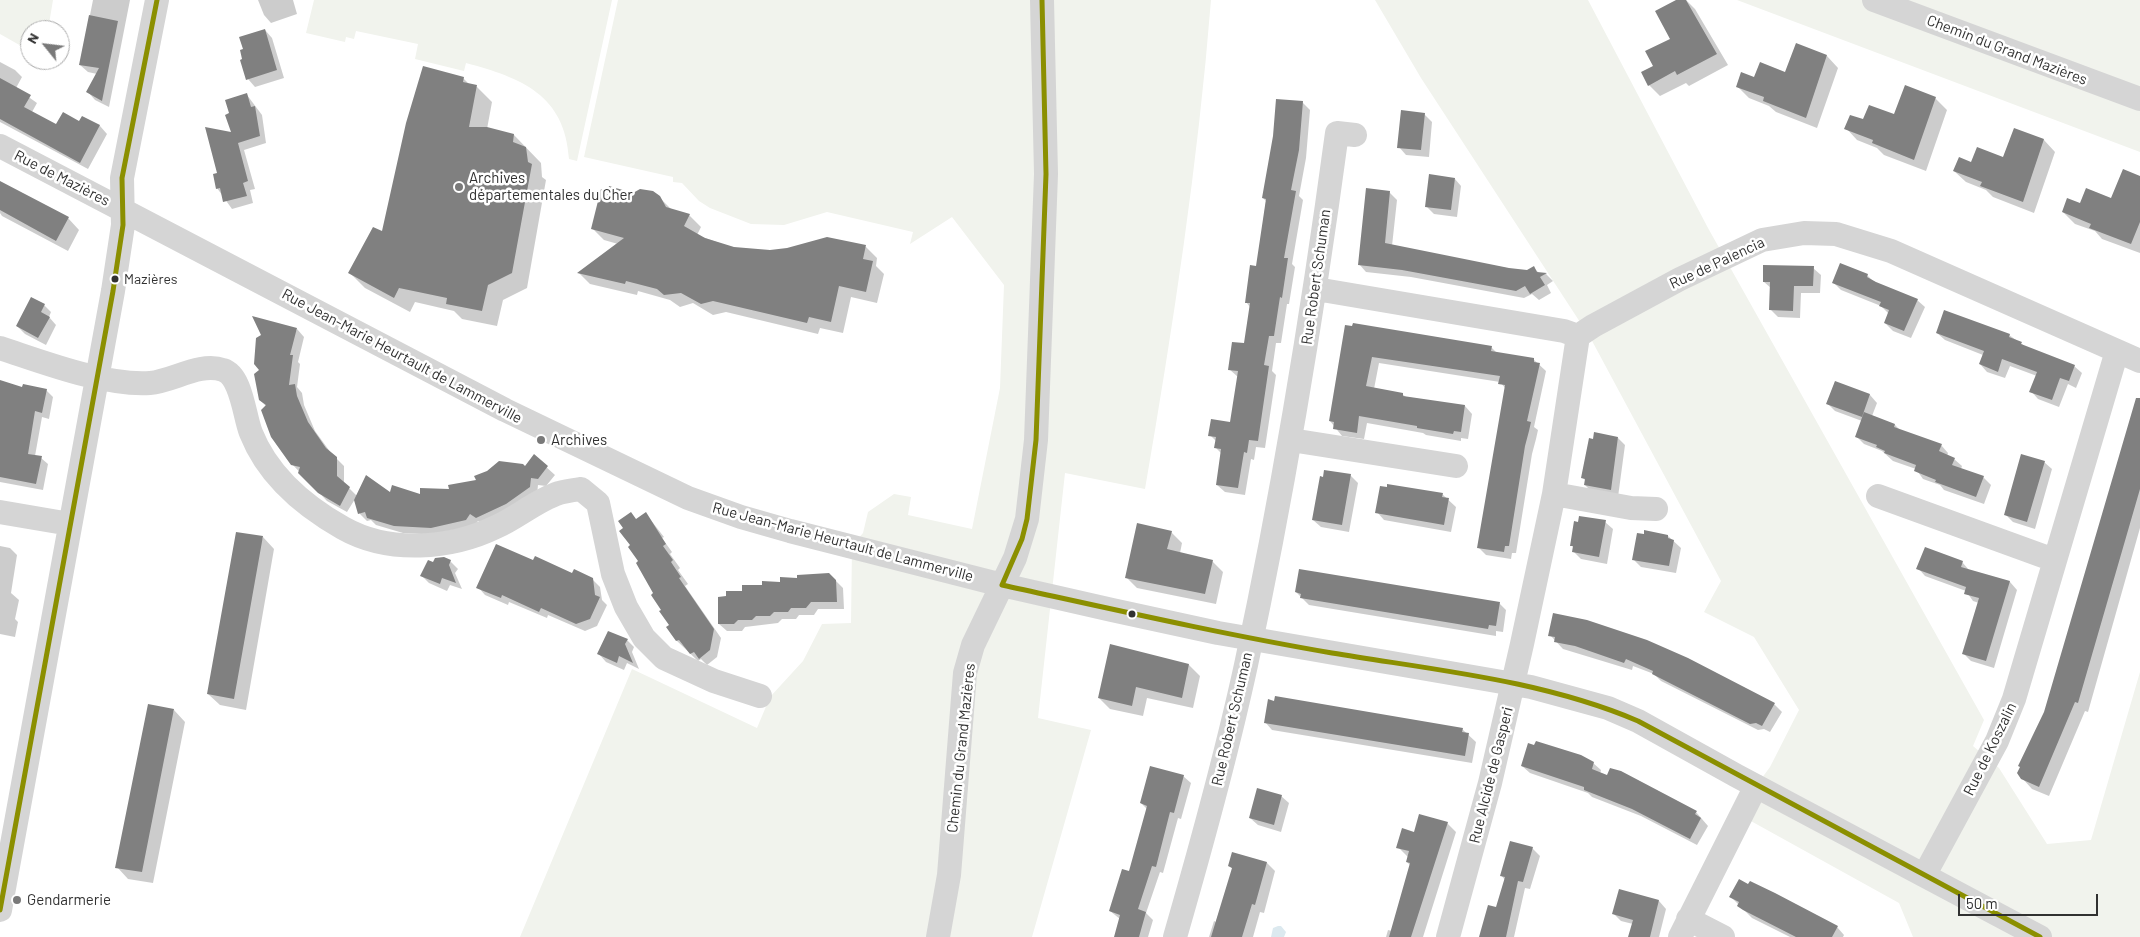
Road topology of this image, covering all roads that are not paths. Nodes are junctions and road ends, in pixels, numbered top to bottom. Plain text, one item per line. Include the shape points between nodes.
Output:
1 (157, 0) edge
2 (1042, 0) edge
3 (1874, 0) edge
4 (2140, 100) edge
5 (1356, 134) dead end
6 (0, 146) edge
7 (123, 210) junction
8 (1316, 289) junction
9 (1578, 336) junction
10 (0, 348) edge
11 (2117, 351) junction
12 (2140, 361) edge
13 (96, 376) junction
14 (1290, 440) junction
15 (602, 458) junction
16 (1456, 466) dead end
17 (586, 493) junction
18 (1554, 494) junction
19 (1878, 496) dead end
20 (1656, 509) dead end
21 (0, 512) edge
22 (70, 524) junction
23 (2054, 560) junction
24 (1002, 585) junction
25 (1251, 639) junction
26 (1512, 684) junction
27 (760, 696) dead end
28 (1756, 786) junction
29 (1925, 874) junction
30 (0, 910) edge
31 (1684, 928) edge
32 (938, 937) edge
33 (1175, 937) edge
34 (1448, 937) edge
35 (1723, 937) edge
36 (2040, 937) edge

1 - 7 street via 122,178
2 - 24 street, Chemin du Grand Mazières via 1046,174 1036,440 1027,519
3 - 4 street, Chemin du Grand Mazières
5 - 8 street, Rue Robert Schuman via 1337,132
6 - 7 street, Rue de Mazières
7 - 13 street via 113,291
7 - 15 street, Rue Jean-Marie Heurtault de Lammerville
8 - 9 street
8 - 14 street, Rue Robert Schuman
9 - 11 street, Rue de Palencia via 1680,279 1762,240 1804,233 1836,234 1891,251
9 - 18 street, Rue Alcide de Gasperi
10 - 13 street via 78,374
11 - 12 street, Rue de Palencia
11 - 23 street, Rue de Koszalin
13 - 17 street via 150,383 210,368 224,370 238,386 247,424 274,473 295,496 321,515 346,530 378,540 432,545 464,540 496,528 559,493 582,489
13 - 22 street
14 - 16 street
14 - 25 street, Rue Robert Schuman
15 - 17 street
15 - 24 street, Rue Jean-Marie Heurtault de Lammerville via 688,498 740,517
17 - 27 street via 598,503 613,574 626,607 644,638 672,663
18 - 20 street via 1631,508
18 - 26 street, Rue Alcide de Gasperi
19 - 23 street
21 - 22 street
22 - 30 street
23 - 29 street, Rue de Koszalin via 2007,719
24 - 25 street, Rue Jean-Marie Heurtault de Lammerville
24 - 32 street, Chemin du Grand Mazières via 973,645 965,673 949,876
25 - 26 street, Rue Jean-Marie Heurtault de Lammerville
25 - 33 street, Rue Robert Schuman via 1207,826
26 - 28 street, Rue Jean-Marie Heurtault de Lammerville via 1571,697 1638,720
26 - 34 street, Rue Alcide de Gasperi via 1490,783
28 - 29 street, Rue Jean-Marie Heurtault de Lammerville
28 - 31 street
29 - 36 street, Rue Jean-Marie Heurtault de Lammerville
31 - 35 street

